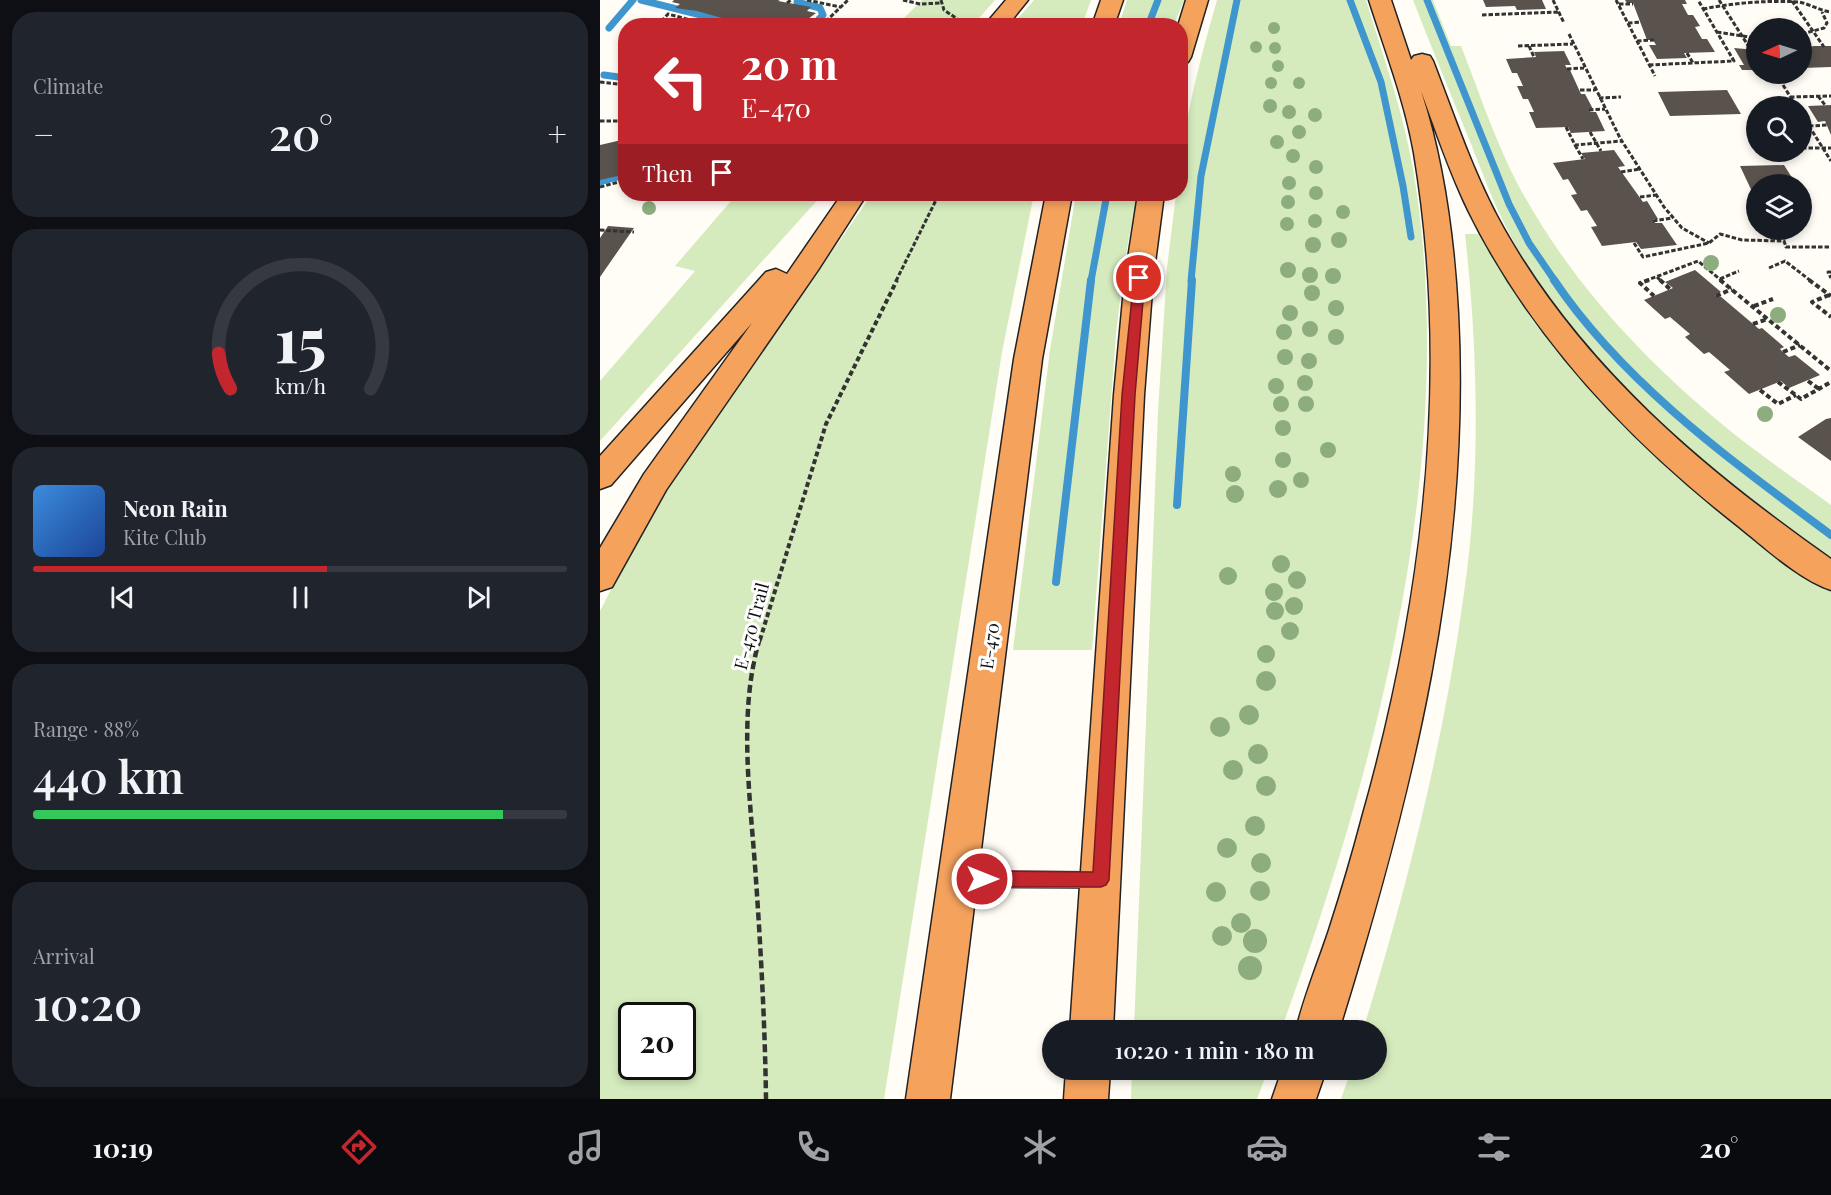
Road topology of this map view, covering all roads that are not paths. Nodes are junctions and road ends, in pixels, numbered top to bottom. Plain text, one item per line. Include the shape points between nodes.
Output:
1 (1017, 0) edge
2 (1112, 0) edge
3 (1197, 0) edge
4 (1380, 0) edge
5 (1399, 0) edge
6 (1002, 18) edge
7 (1106, 18) edge
8 (1188, 30) edge
9 (847, 201) edge
10 (848, 201) edge
11 (1058, 201) edge
12 (1150, 201) edge
13 (600, 477) edge
14 (1831, 577) edge
15 (600, 578) edge
16 (958, 879) junction
17 (1101, 880) junction
18 (1092, 1020) edge
19 (1320, 1020) edge
20 (1087, 1080) edge
21 (1300, 1080) edge
22 (928, 1099) edge
23 (1086, 1099) edge
24 (1293, 1099) edge

1 - 6 highway
2 - 7 highway
3 - 8 highway
4 - 19 highway via 1413,101 1427,160 1444,271 1446,437 1436,544 1395,769
5 - 14 highway via 1482,212 1547,319 1605,389 1655,439 1744,513
9 - 13 highway
10 - 15 highway via 655,482
11 - 16 highway, E-470 via 1030,349
12 - 17 highway via 1129,395
16 - 17 lane
16 - 22 highway, E-470
17 - 18 highway
20 - 23 highway
21 - 24 highway

